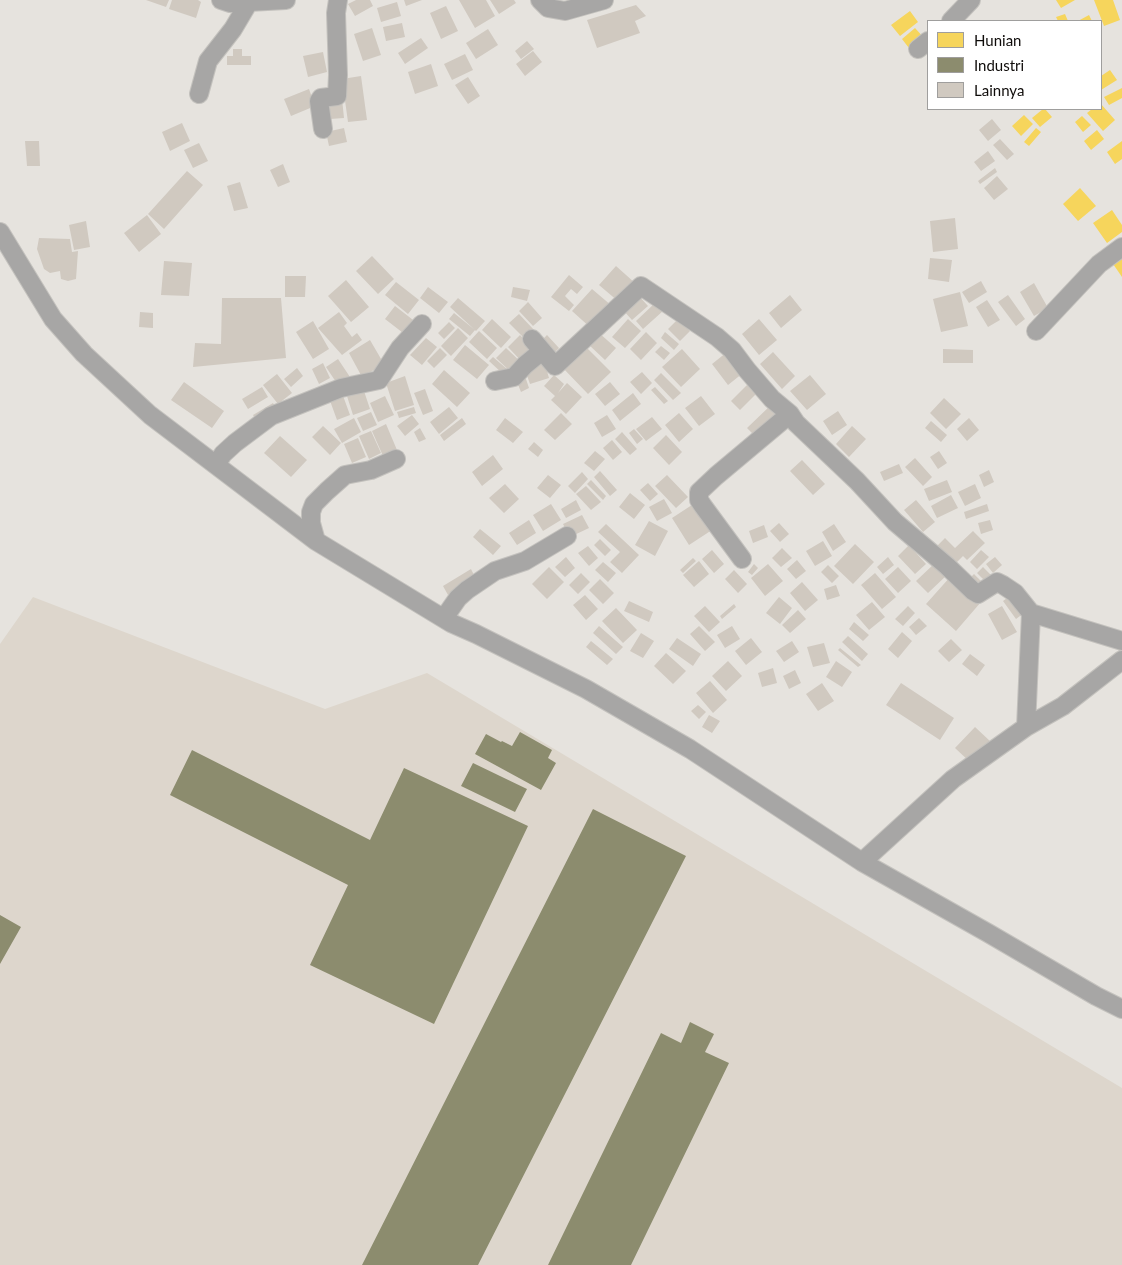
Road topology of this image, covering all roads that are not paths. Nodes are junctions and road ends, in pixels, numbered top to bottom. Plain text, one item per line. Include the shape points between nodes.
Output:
1 (220, 0) edge
2 (286, 0) edge
3 (338, 0) edge
4 (540, 0) edge
5 (604, 0) edge
6 (971, 0) edge
7 (249, 2) junction
8 (952, 20) edge
9 (199, 94) dead end
10 (323, 129) dead end
11 (0, 232) edge
12 (1122, 246) edge
13 (422, 324) dead end
14 (1036, 331) dead end
15 (495, 381) dead end
16 (790, 414) junction
17 (396, 459) dead end
18 (216, 465) junction
19 (566, 536) dead end
20 (316, 541) junction
21 (742, 559) dead end
22 (1031, 613) junction
23 (444, 618) junction
24 (1122, 641) edge
25 (1122, 660) edge
26 (1026, 728) junction
27 (862, 862) junction
28 (1122, 1009) edge

1 - 7 street
2 - 7 street
3 - 10 street via 337,96 321,98
4 - 5 street via 548,8 565,11
6 - 8 street
7 - 9 street via 208,61
11 - 18 street via 53,319 84,354 150,415
12 - 14 street via 1099,264
13 - 18 street via 400,348 380,380 341,388 271,416 234,443
15 - 16 street via 514,377 537,345 555,366 641,286 717,337
16 - 21 street via 699,492 699,500
16 - 22 street via 895,522 974,591 978,594 997,582 1014,593
17 - 20 street via 371,470 345,475 314,504 311,523
18 - 20 street
19 - 23 street via 525,561 495,570 458,598
20 - 23 street
22 - 24 street
22 - 26 street
23 - 27 street via 586,689 690,749
25 - 26 street via 1063,706
26 - 27 street via 953,779
27 - 28 street

